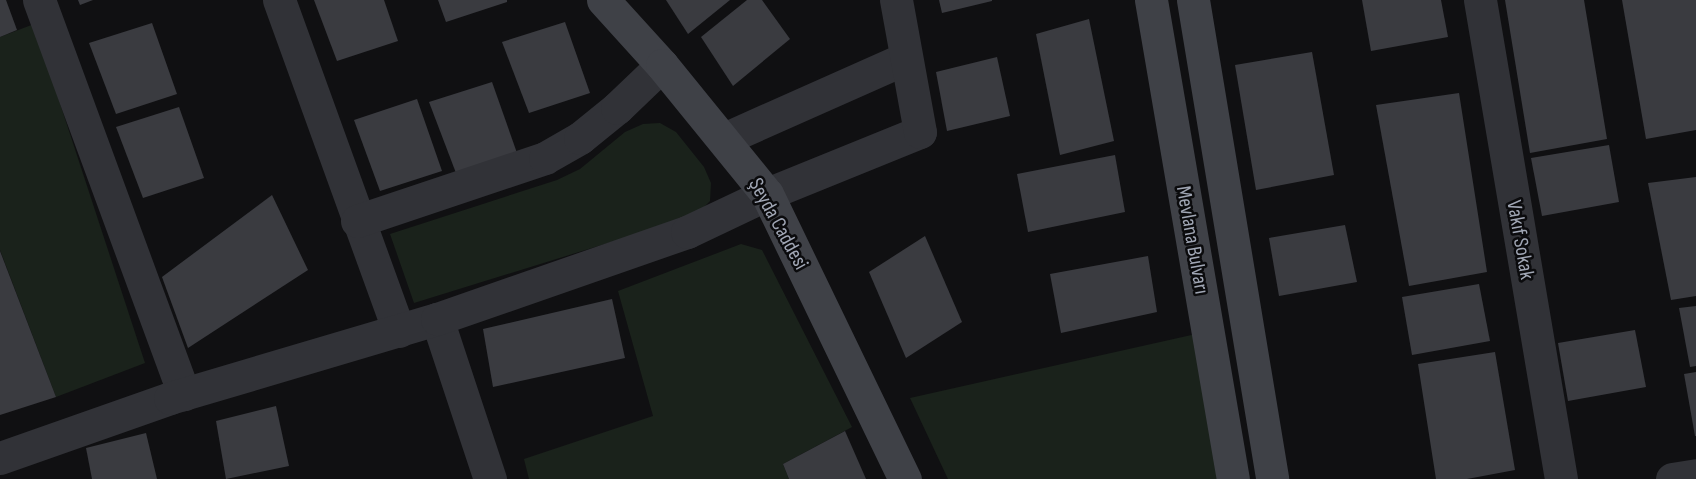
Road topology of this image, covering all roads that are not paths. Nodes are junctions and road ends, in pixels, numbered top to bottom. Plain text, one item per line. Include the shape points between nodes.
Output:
1 (39, 0) edge
2 (279, 0) edge
3 (603, 0) edge
4 (896, 0) edge
5 (1193, 0) edge
6 (1480, 0) edge
7 (1157, 1) edge
8 (906, 58) junction
9 (662, 65) junction
10 (724, 139) junction
11 (767, 195) junction
12 (357, 221) junction
13 (437, 319) junction
14 (399, 331) junction
15 (184, 394) junction
16 (0, 458) edge
17 (1696, 475) edge
18 (490, 479) edge
19 (905, 479) edge
20 (1233, 479) edge
21 (1272, 479) edge
22 (1561, 479) edge
23 (1672, 479) edge

1 - 15 street
2 - 12 street
3 - 9 street, Şeyda Caddesi
4 - 8 street
5 - 21 street, Mevlana Bulvarı
6 - 22 street, Vakıf Sokak
7 - 20 street, Mevlana Bulvarı
8 - 10 street
8 - 11 street via 920,132
9 - 10 street, Şeyda Caddesi
9 - 12 street via 580,138 545,158
10 - 11 street, Şeyda Caddesi
11 - 13 street via 687,232
11 - 19 street, Şeyda Caddesi
12 - 14 street
13 - 14 street
13 - 18 street
14 - 15 street
15 - 16 street
17 - 23 street

